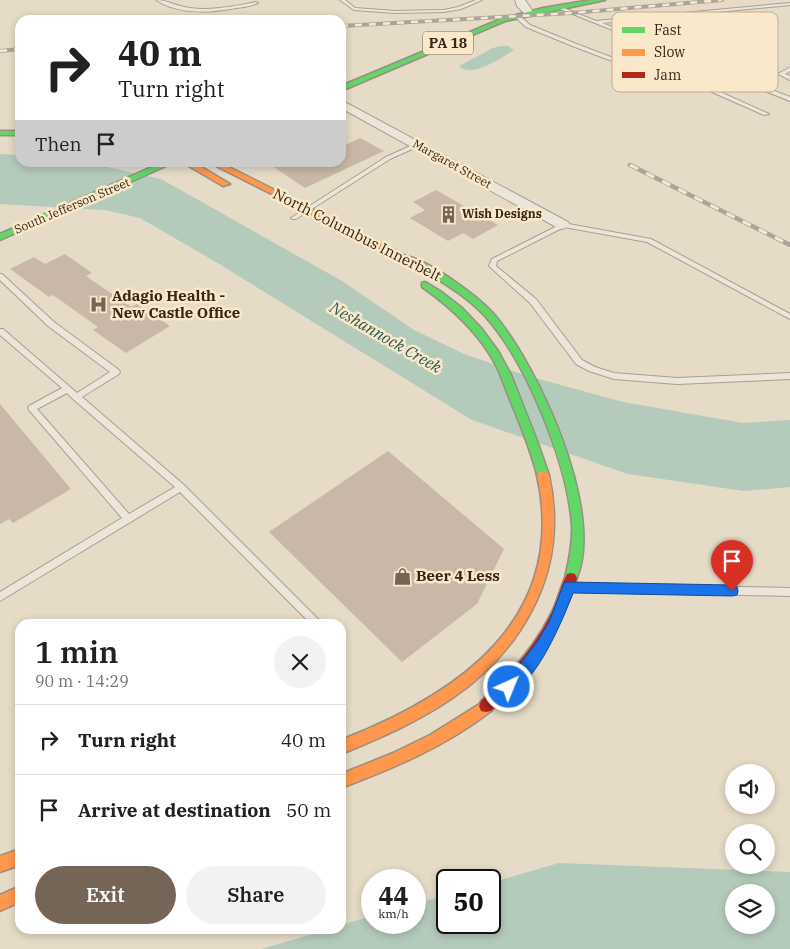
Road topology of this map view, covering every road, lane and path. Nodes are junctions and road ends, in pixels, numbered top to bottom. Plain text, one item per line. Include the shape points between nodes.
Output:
1 (158, 0) edge
2 (342, 0) edge
3 (480, 0) edge
4 (520, 0) edge
5 (602, 0) edge
6 (256, 3) dead end
7 (790, 4) edge
8 (557, 7) junction
9 (703, 12) edge
10 (530, 13) junction
11 (517, 16) junction
12 (612, 20) edge
13 (595, 22) junction
14 (612, 29) edge
15 (612, 59) edge
16 (790, 69) edge
17 (790, 78) edge
18 (346, 87) edge
19 (716, 92) edge
20 (772, 92) edge
21 (790, 99) edge
22 (346, 106) edge
23 (766, 114) dead end
24 (0, 133) edge
25 (15, 133) edge
26 (417, 145) junction
27 (161, 167) edge
28 (195, 167) edge
29 (222, 167) edge
30 (235, 188) dead end
31 (307, 209) junction
32 (294, 218) dead end
33 (563, 225) junction
34 (0, 238) edge
35 (0, 276) edge
36 (414, 278) dead end
37 (790, 317) edge
38 (0, 331) edge
39 (790, 376) edge
40 (67, 389) junction
41 (76, 397) junction
42 (181, 487) junction
43 (128, 519) junction
44 (568, 587) junction
45 (790, 592) edge
46 (0, 597) edge
47 (313, 619) edge
48 (346, 744) edge
49 (346, 779) edge
50 (15, 859) edge
51 (0, 864) edge
52 (15, 896) edge
53 (0, 903) edge

1 - 6 lane via 189,11
2 - 3 lane via 354,9 395,12 444,11
4 - 10 street
5 - 8 main road, PA 18
7 - 9 lane
8 - 10 main road, PA 18
8 - 13 lane
10 - 11 main road, PA 18
11 - 15 lane via 528,26
11 - 18 main road, PA 18
12 - 13 lane
13 - 14 lane
16 - 17 lane via 781,74
19 - 23 lane
20 - 21 lane
22 - 26 street, Margaret Street
24 - 25 main road
26 - 31 lane via 388,158
26 - 33 street, Margaret Street
27 - 34 main road, South Jefferson Street
28 - 30 main road
29 - 31 main road, North Columbus Innerbelt
31 - 32 lane
31 - 44 main road, North Columbus Innerbelt via 411,260 461,290 498,325 528,376 571,481 578,550
33 - 37 lane via 649,240
33 - 39 lane via 494,260 492,266 532,302 579,362 614,376 676,382
35 - 41 lane via 51,324 116,372
36 - 48 main road, North Columbus Innerbelt via 445,298 468,319 501,365 545,482 551,524 550,544 538,587 515,632 486,666 418,715
38 - 40 lane
40 - 41 lane
40 - 43 lane via 32,408
41 - 42 lane
42 - 43 lane
42 - 47 lane
43 - 46 lane
44 - 45 lane
44 - 49 main road, North Columbus Innerbelt via 542,646 527,668 495,699 435,741 404,757
50 - 51 main road
52 - 53 main road

